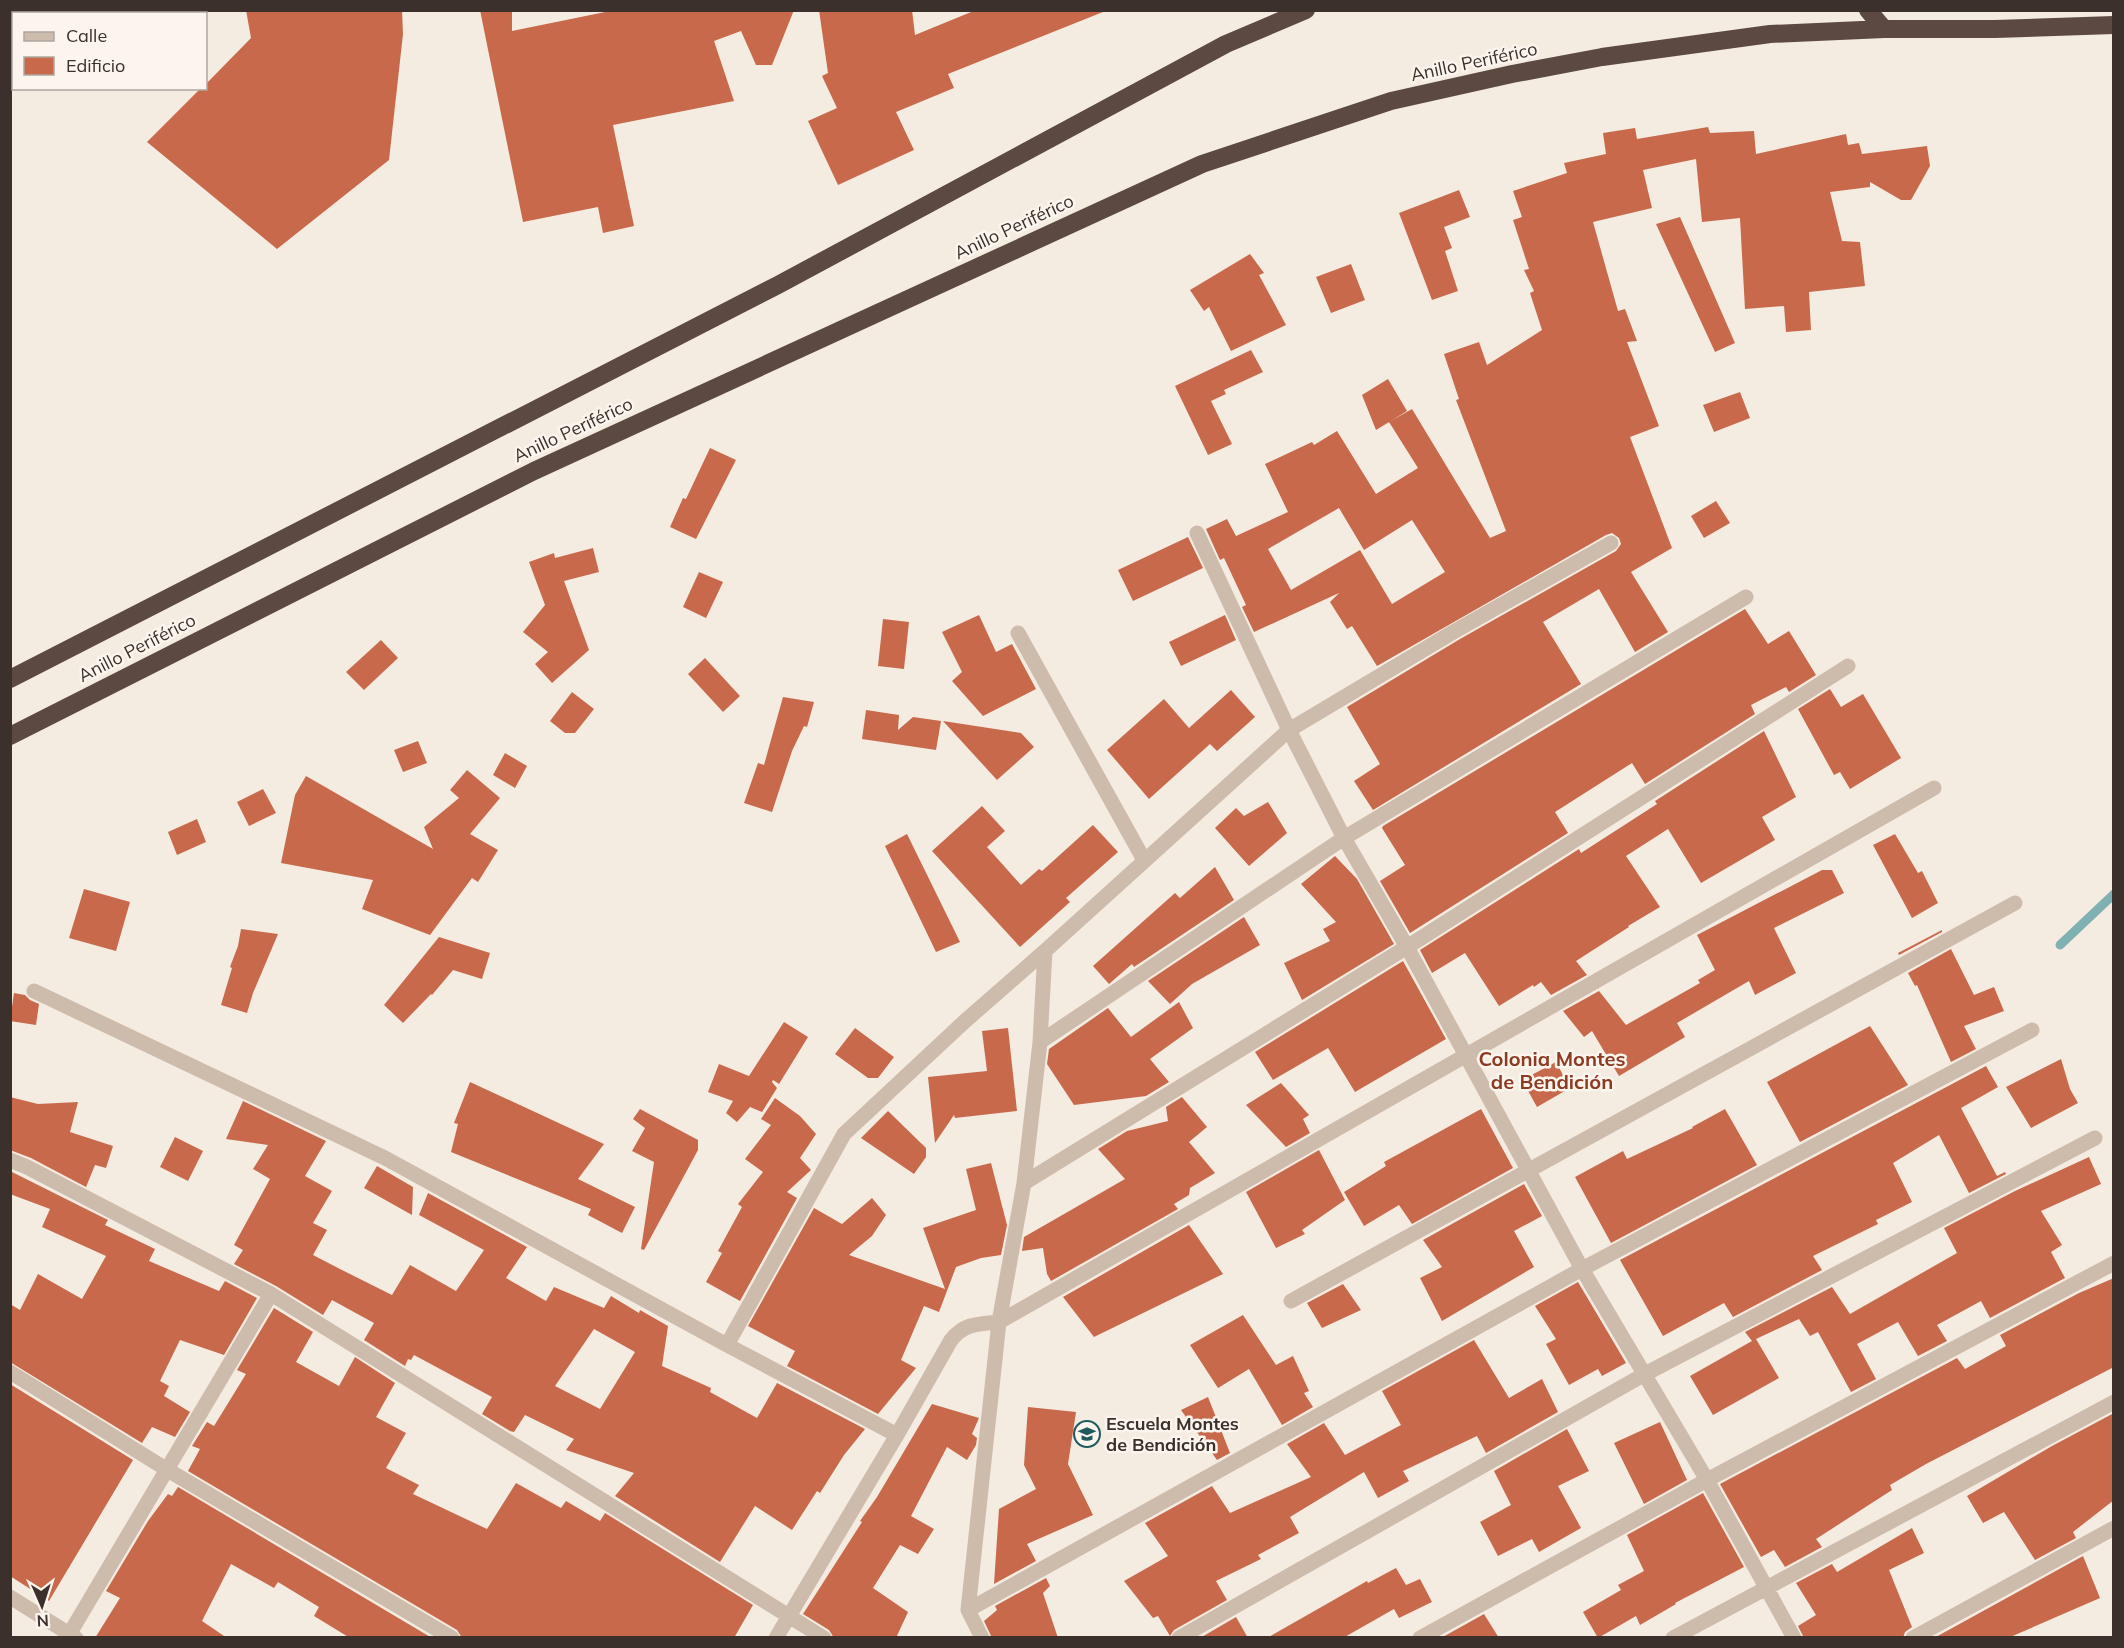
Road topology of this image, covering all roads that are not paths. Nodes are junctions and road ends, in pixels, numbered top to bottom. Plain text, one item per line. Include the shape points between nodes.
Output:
1 (1306, 10) edge
2 (1868, 10) edge
3 (2114, 25) edge
4 (1884, 29) junction
5 (1197, 533) dead end
6 (1611, 543) dead end
7 (1746, 597) dead end
8 (1018, 633) dead end
9 (1848, 666) dead end
10 (10, 679) edge
11 (1289, 730) junction
12 (10, 736) edge
13 (1934, 788) dead end
14 (1344, 838) junction
15 (1144, 860) junction
16 (2015, 903) dead end
17 (1407, 947) junction
18 (1045, 951) junction
19 (34, 991) dead end
20 (2032, 1030) dead end
21 (1040, 1042) junction
22 (1467, 1055) junction
23 (2095, 1138) dead end
24 (10, 1161) edge
25 (1529, 1170) junction
26 (1024, 1183) junction
27 (2114, 1263) edge
28 (1582, 1269) junction
29 (271, 1294) junction
30 (1291, 1301) dead end
31 (999, 1322) junction
32 (727, 1345) junction
33 (10, 1372) edge
34 (1645, 1374) junction
35 (2114, 1402) edge
36 (897, 1435) junction
37 (166, 1469) junction
38 (1707, 1480) junction
39 (2114, 1528) edge
40 (1768, 1588) junction
41 (10, 1597) edge
42 (968, 1610) junction
43 (789, 1615) junction
44 (71, 1636) edge
45 (452, 1638) edge
46 (776, 1638) edge
47 (824, 1638) edge
48 (982, 1638) edge
49 (1179, 1638) edge
50 (1420, 1638) edge
51 (1674, 1638) edge
52 (1794, 1638) edge
53 (1913, 1638) edge

1 - 10 highway, Anillo Periférico via 1226,44 778,285
2 - 4 highway
3 - 4 highway, Anillo Periférico
4 - 12 highway, Anillo Periférico via 1770,34 1602,57 1512,74 1391,101 1202,164 534,471
5 - 11 street
6 - 11 street
7 - 14 street
8 - 15 street
9 - 17 street
11 - 14 street
11 - 15 street
13 - 22 street
14 - 17 street
14 - 21 street
15 - 18 street
16 - 25 street
17 - 22 street
17 - 26 street
18 - 21 street
18 - 32 street via 844,1134
19 - 32 street via 385,1158
20 - 28 street
21 - 26 street
22 - 25 street
22 - 31 street
23 - 34 street
24 - 29 street
25 - 28 street
25 - 30 street
26 - 31 street
27 - 38 street
28 - 34 street
28 - 42 street
29 - 37 street
29 - 43 street
31 - 36 street via 975,1324 955,1335
31 - 42 street
32 - 36 street
33 - 37 street
34 - 38 street
34 - 49 street
35 - 40 street
36 - 43 street
37 - 44 street
37 - 45 street
38 - 40 street
38 - 50 street
39 - 53 street
40 - 51 street
40 - 52 street
41 - 44 street
42 - 48 street
43 - 46 street
43 - 47 street

